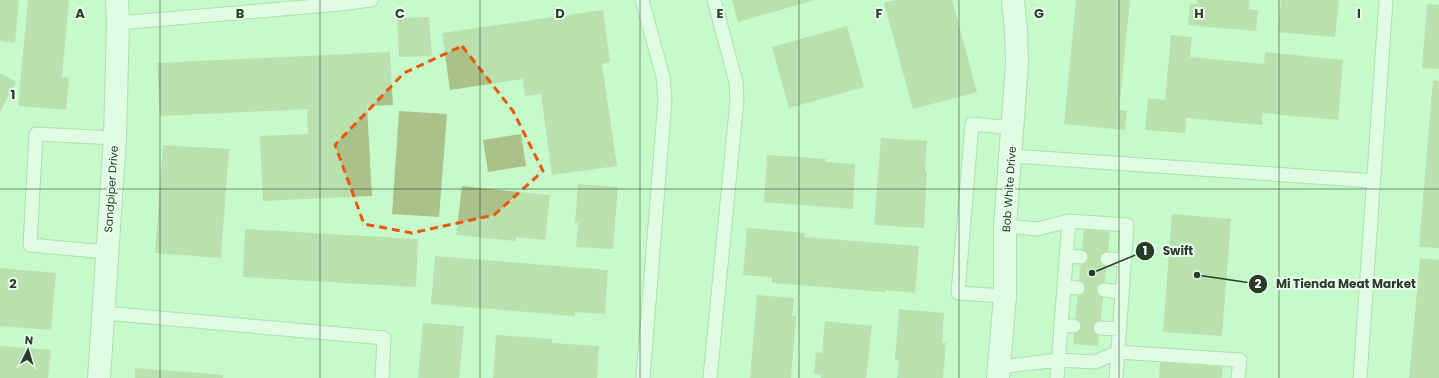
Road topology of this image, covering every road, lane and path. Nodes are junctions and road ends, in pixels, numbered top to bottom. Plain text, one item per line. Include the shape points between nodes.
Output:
1 (117, 0) edge
2 (371, 0) edge
3 (642, 0) edge
4 (714, 0) edge
5 (1013, 0) edge
6 (1386, 0) edge
7 (118, 23) junction
8 (1012, 128) junction
9 (115, 138) junction
10 (1011, 156) junction
11 (1373, 181) junction
12 (1069, 221) junction
13 (1005, 226) junction
14 (106, 252) junction
15 (1066, 256) junction
16 (1081, 257) dead end
17 (1107, 259) dead end
18 (1124, 260) junction
19 (1064, 286) junction
20 (1078, 288) dead end
21 (1104, 290) dead end
22 (1122, 292) junction
23 (1005, 296) junction
24 (104, 313) junction
25 (1061, 325) junction
26 (1074, 326) dead end
27 (1100, 328) dead end
28 (1120, 329) junction
29 (1118, 352) junction
30 (1058, 360) junction
31 (999, 372) edge
32 (99, 378) edge
33 (382, 378) edge
34 (643, 378) edge
35 (710, 378) edge
36 (1057, 378) edge
37 (1116, 378) edge
38 (1238, 378) edge
39 (1360, 378) edge

1 - 7 street, Sandpiper Drive
2 - 7 lane
3 - 34 lane via 663,77 665,99
4 - 35 lane via 736,82 737,100
5 - 8 street, Bob White Drive via 1017,64
6 - 11 lane
7 - 9 street, Sandpiper Drive
8 - 10 street, Bob White Drive
8 - 23 lane via 972,124 958,293
9 - 14 street, Sandpiper Drive
9 - 14 lane via 36,134 30,245
10 - 11 lane
10 - 13 street, Bob White Drive
11 - 39 lane
12 - 13 lane via 1037,229
12 - 15 lane
12 - 18 lane via 1127,225
13 - 23 street, Bob White Drive
14 - 24 street, Sandpiper Drive
15 - 16 lane
15 - 19 lane
17 - 18 lane
18 - 22 lane
19 - 20 lane
19 - 25 lane
21 - 22 lane
22 - 28 lane
23 - 31 street, Bob White Drive
24 - 32 street, Sandpiper Drive
24 - 33 lane via 384,338
25 - 26 lane
25 - 30 lane
27 - 28 lane
28 - 29 lane
29 - 30 lane via 1095,362
29 - 37 lane
29 - 38 lane via 1240,360
30 - 31 lane
30 - 36 lane

